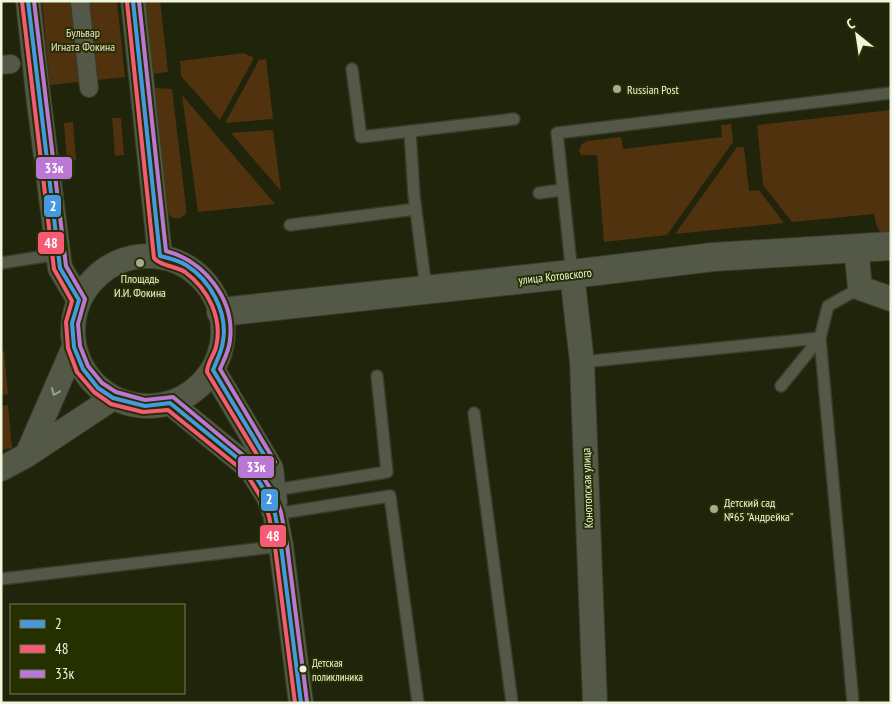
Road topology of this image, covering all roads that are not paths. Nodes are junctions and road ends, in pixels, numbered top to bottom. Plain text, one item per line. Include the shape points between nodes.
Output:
1 (28, 1) edge
2 (80, 1) edge
3 (133, 1) edge
4 (352, 69) dead end
5 (89, 88) dead end
6 (891, 93) edge
7 (514, 119) dead end
8 (410, 131) junction
9 (562, 190) junction
10 (538, 193) dead end
11 (416, 208) junction
12 (290, 225) dead end
13 (891, 246) edge
14 (856, 247) junction
15 (59, 254) junction
16 (160, 256) junction
17 (1, 263) edge
18 (572, 274) junction
19 (860, 288) junction
20 (426, 290) junction
21 (891, 299) edge
22 (79, 300) junction
23 (221, 312) junction
24 (820, 338) junction
25 (74, 347) junction
26 (582, 362) junction
27 (212, 370) junction
28 (377, 376) dead end
29 (781, 386) dead end
30 (112, 398) junction
31 (170, 403) junction
32 (474, 413) dead end
33 (27, 455) junction
34 (1, 469) edge
35 (273, 500) junction
36 (281, 546) junction
37 (1, 579) edge
38 (301, 703) edge
39 (418, 703) edge
40 (512, 703) edge
41 (595, 703) edge
42 (853, 703) edge

1 - 15 street
2 - 5 street
3 - 16 street
4 - 8 lane via 361,136
6 - 9 lane via 557,133
7 - 8 lane
8 - 11 lane
9 - 10 lane
9 - 18 lane
11 - 12 lane
11 - 20 lane
13 - 14 street, улица Котовского
14 - 18 street, улица Котовского via 713,256
14 - 19 street
15 - 17 lane
15 - 22 street via 60,268
16 - 22 street via 134,256 111,265 92,280
16 - 23 street via 184,264 204,279
18 - 20 street, улица Котовского
18 - 26 street, Конотопская улица
19 - 21 street
19 - 24 lane via 828,306
20 - 23 street, улица Котовского
22 - 25 street via 72,323
23 - 27 street via 224,325 221,350
24 - 26 lane
24 - 29 lane
24 - 42 lane
25 - 30 street via 83,370 98,388
25 -> 33 street
26 - 41 street, Конотопская улица
27 - 31 street via 193,392
27 - 35 street via 271,468
28 - 35 lane via 387,472
30 - 31 street via 145,406
30 - 33 street
31 - 35 street via 251,469
32 - 40 lane
33 - 34 street
35 - 36 street
35 - 39 lane via 390,496
36 - 37 lane
36 - 38 street

